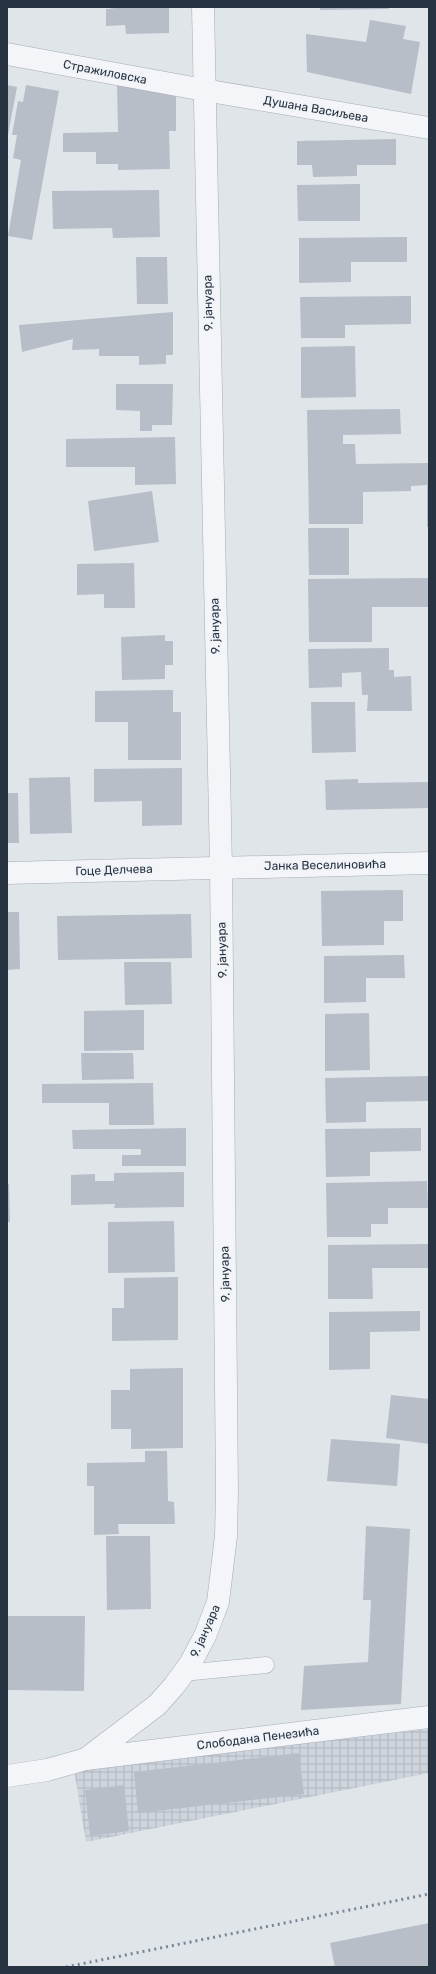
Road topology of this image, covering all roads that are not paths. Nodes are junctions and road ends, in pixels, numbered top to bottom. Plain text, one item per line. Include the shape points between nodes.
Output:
1 (203, 7) edge
2 (7, 54) edge
3 (204, 90) junction
4 (429, 128) edge
5 (429, 863) edge
6 (221, 867) junction
7 (7, 873) edge
8 (266, 1665) dead end
9 (183, 1673) junction
10 (429, 1717) edge
11 (86, 1759) junction
12 (7, 1776) edge

1 - 3 street, 9. јануара
2 - 3 street, Стражиловска
3 - 4 street, Душана Васиљева
3 - 6 street, 9. јануара
5 - 6 street, Јанка Веселиновића
6 - 7 street, Гоце Делчева
6 - 9 street, 9. јануара via 226,1536 218,1602 205,1636
8 - 9 lane
9 - 11 street, 9. јануара via 157,1706
10 - 11 street, Слободана Пенезића
11 - 12 street, 9. јануара via 47,1770

